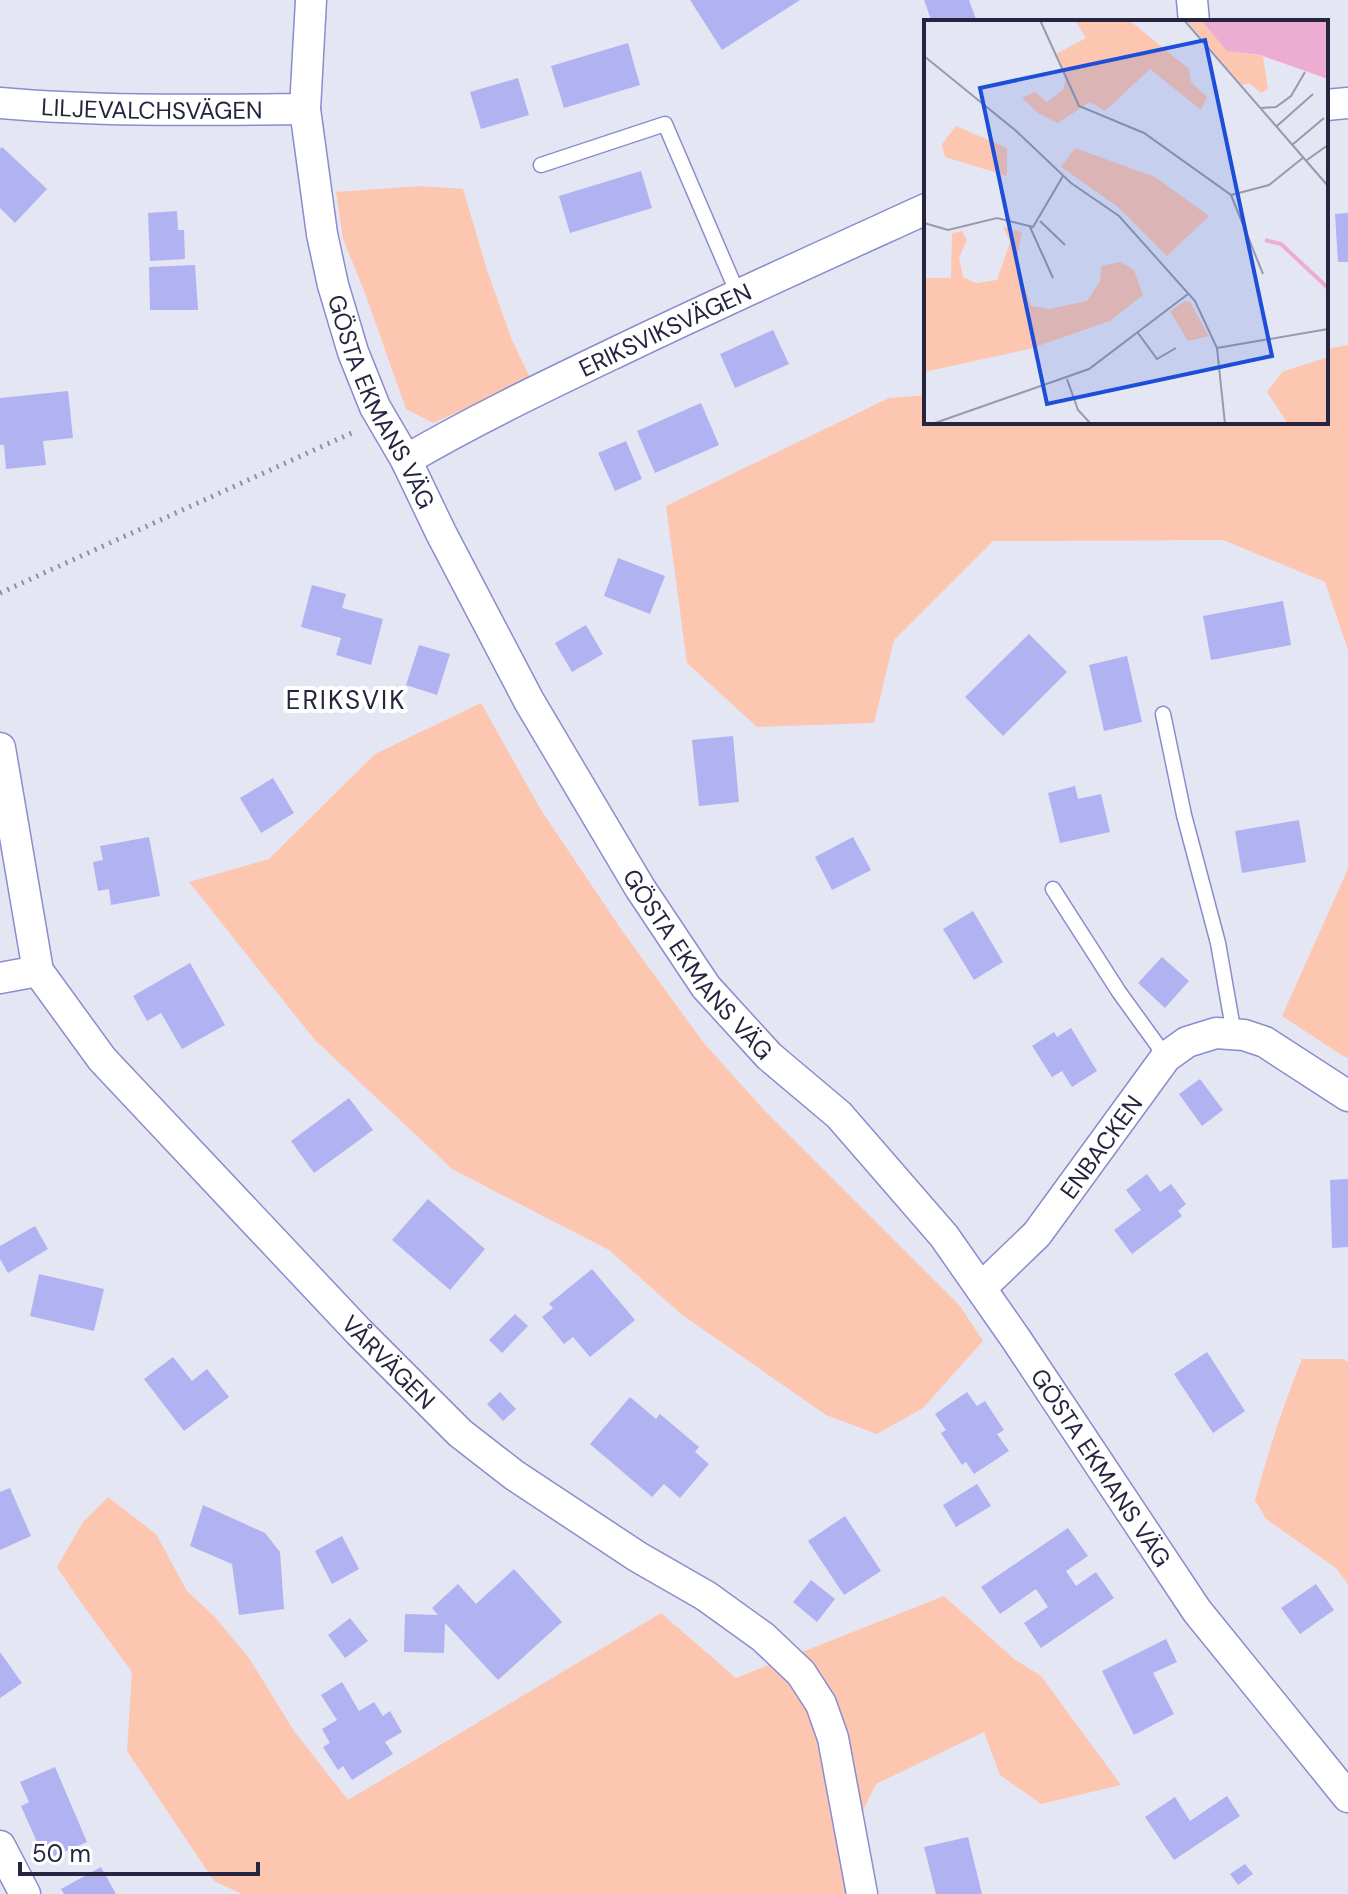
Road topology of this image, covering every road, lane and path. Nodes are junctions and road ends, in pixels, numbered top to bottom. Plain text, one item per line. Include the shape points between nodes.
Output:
1 (311, 0) edge
2 (1192, 0) edge
3 (1194, 20) edge
4 (0, 103) edge
5 (1348, 103) edge
6 (1328, 105) edge
7 (305, 109) junction
8 (541, 165) dead end
9 (924, 210) edge
10 (738, 294) junction
11 (382, 419) junction
12 (406, 460) junction
13 (0, 593) edge
14 (1163, 714) dead end
15 (0, 748) edge
16 (1053, 889) dead end
17 (38, 971) junction
18 (0, 978) edge
19 (1234, 1034) junction
20 (1166, 1057) junction
21 (1348, 1096) edge
22 (981, 1288) junction
23 (1348, 1797) edge
24 (0, 1846) edge
25 (25, 1894) edge
26 (862, 1894) edge

1 - 7 street, GÖSTA EKMANS VÄG
2 - 3 street
4 - 7 street, LILJEVALCHSVÄGEN
5 - 6 street
7 - 11 street, GÖSTA EKMANS VÄG via 333,285 353,352
8 - 10 lane via 665,124
9 - 10 street, ERIKSVIKSVÄGEN
10 - 12 street, ERIKSVIKSVÄGEN
11 - 12 street, GÖSTA EKMANS VÄG
11 - 13 path
12 - 22 street, GÖSTA EKMANS VÄG via 529,701 640,888 706,987 769,1056 839,1115 944,1236
14 - 19 lane via 1218,943
15 - 17 street, VÅRVÄGEN
16 - 20 lane
17 - 18 street
17 - 26 street, VÅRVÄGEN via 102,1059 460,1433 514,1475 706,1596 763,1637 801,1673 821,1704 833,1738
19 - 20 street, ENBACKEN via 1216,1033 1187,1042
19 - 21 street, ENBACKEN via 1265,1042
20 - 22 street, ENBACKEN via 1037,1234
22 - 23 street, GÖSTA EKMANS VÄG via 1197,1611
24 - 25 street

